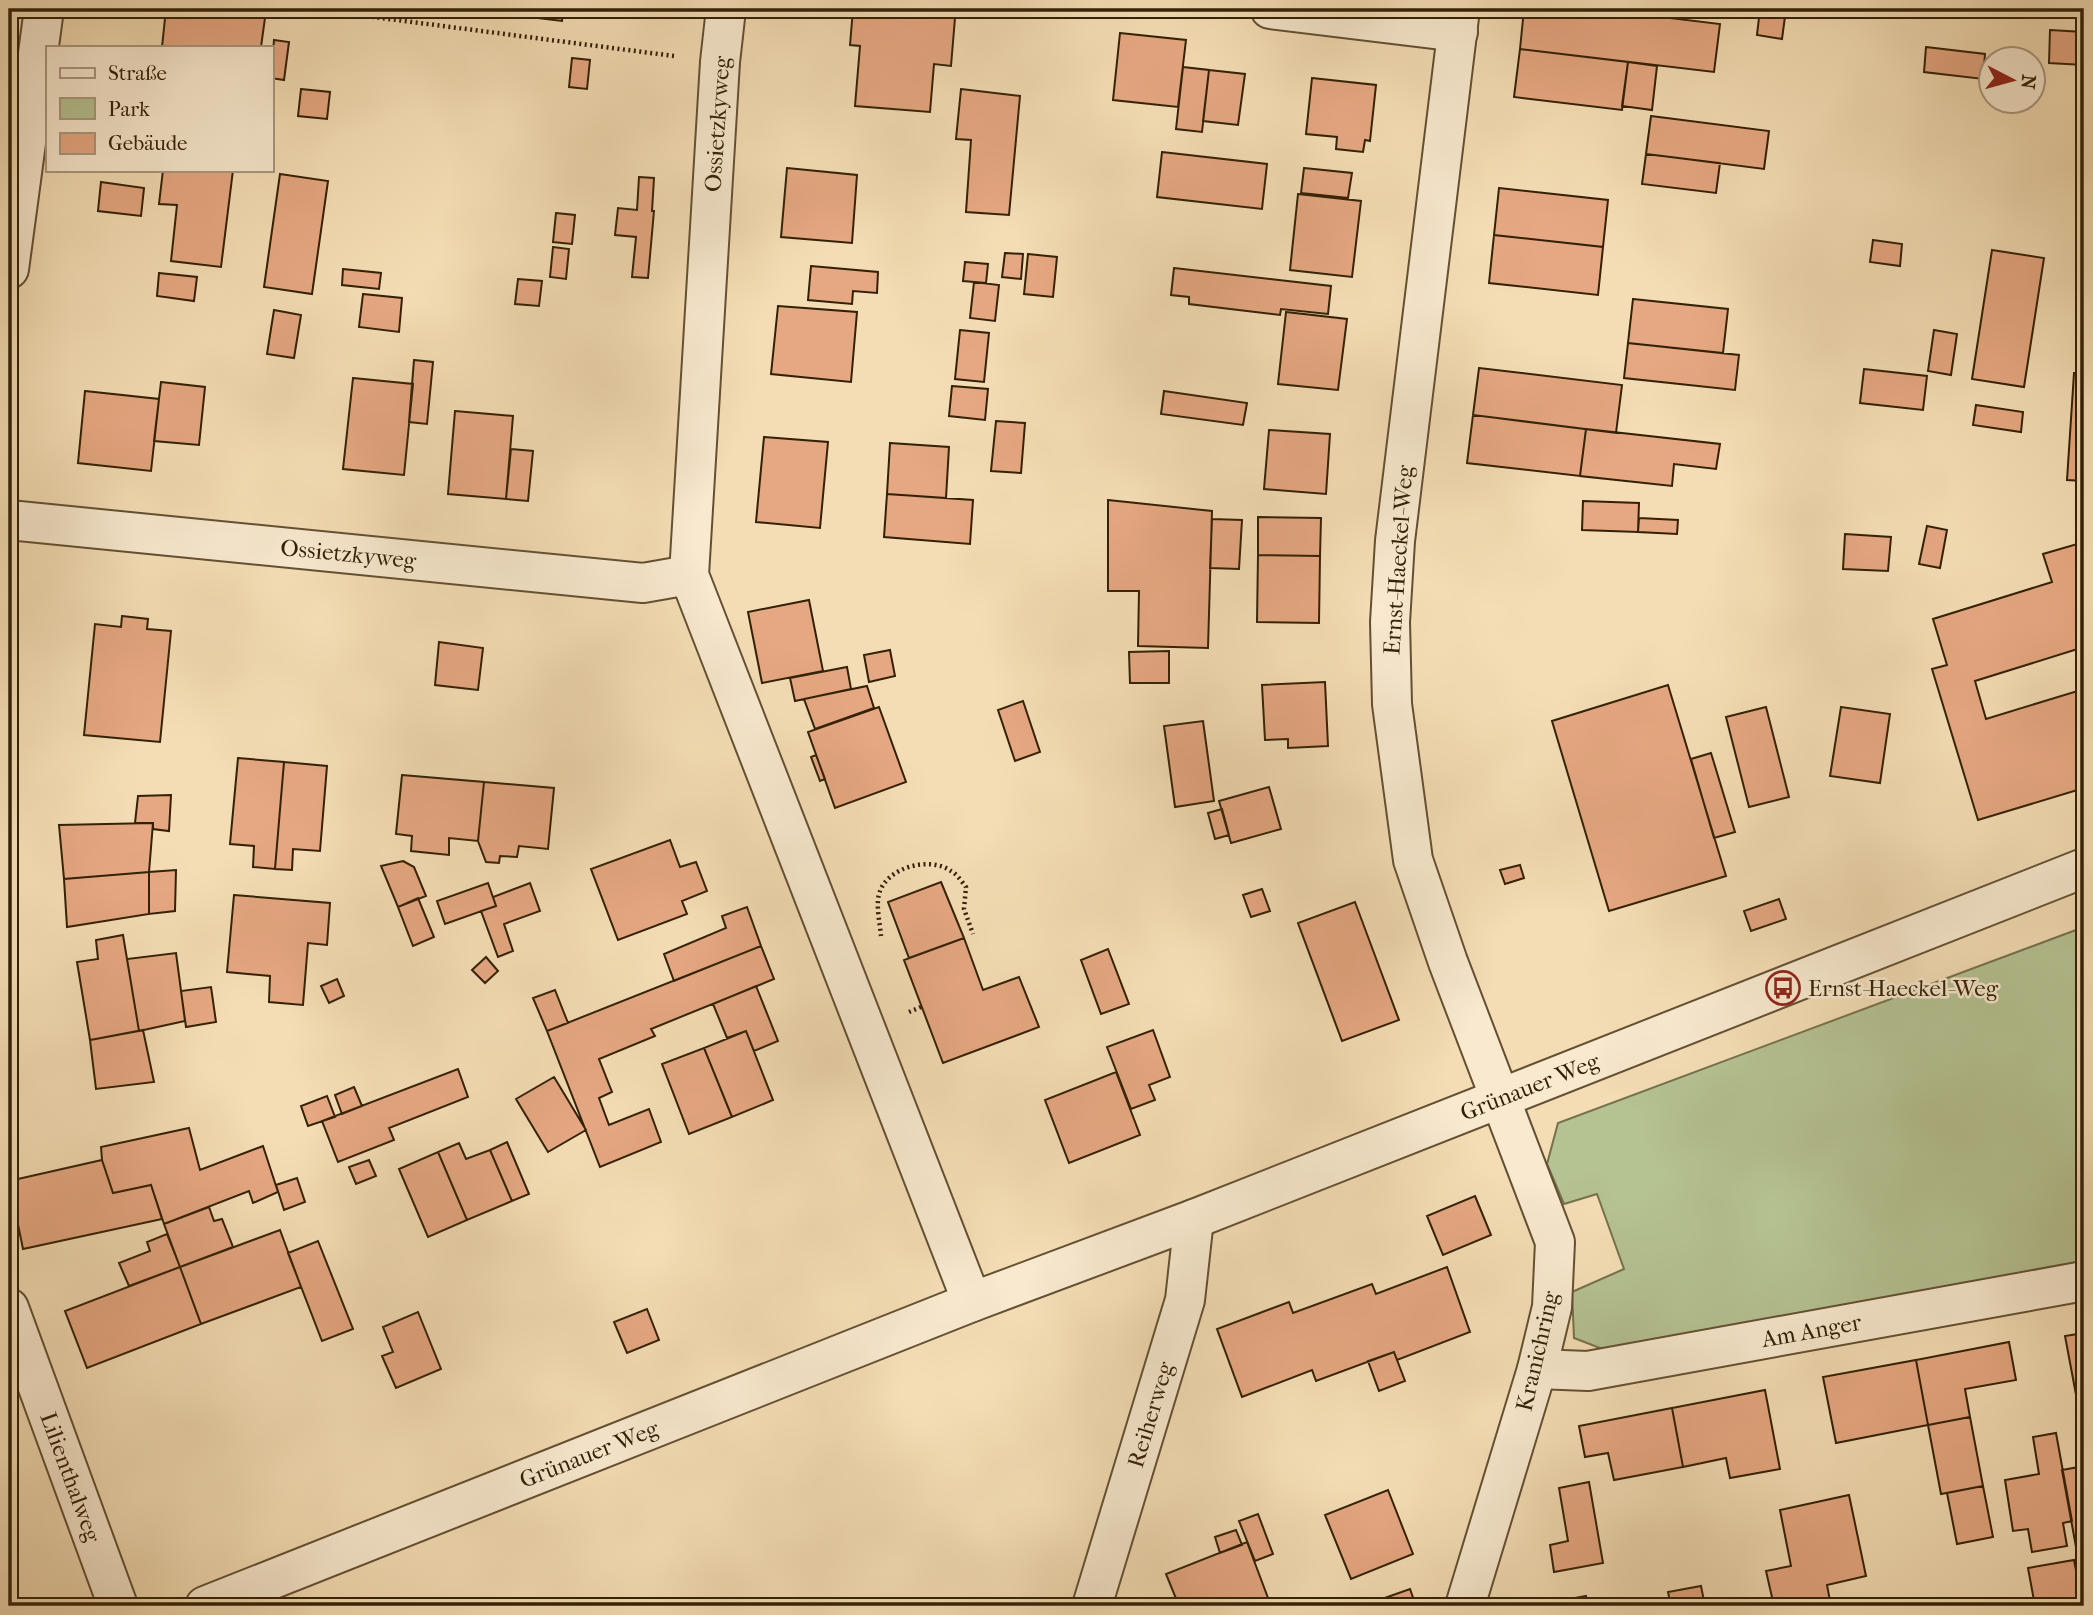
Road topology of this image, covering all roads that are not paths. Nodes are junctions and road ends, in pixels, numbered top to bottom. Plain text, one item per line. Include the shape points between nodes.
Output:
1 (44, 9) edge
2 (726, 9) edge
3 (1270, 9) edge
4 (1459, 20) edge
5 (9, 269) edge
6 (9, 520) edge
7 (689, 575) junction
8 (2084, 868) edge
9 (1500, 1098) junction
10 (1194, 1219) junction
11 (2084, 1281) edge
12 (972, 1302) junction
13 (9, 1308) edge
14 (1537, 1369) junction
15 (118, 1606) edge
16 (205, 1606) edge
17 (1092, 1606) edge
18 (1465, 1606) edge

1 - 5 street
2 - 7 street, Ossietzkyweg
3 - 4 street
4 - 9 street, Ernst-Haeckel-Weg via 1395,541 1390,622 1392,704 1413,860
6 - 7 street, Ossietzkyweg via 643,583
7 - 12 street, Ossietzkyweg
8 - 9 street, Grünauer Weg
9 - 10 street, Grünauer Weg
9 - 14 street, Kranichring via 1555,1242 1552,1307
10 - 12 street, Grünauer Weg
10 - 17 street, Reiherweg via 1185,1300
11 - 14 street, Am Anger via 1588,1371
12 - 16 street, Grünauer Weg
13 - 15 street, Lilienthalweg
14 - 18 street, Kranichring

